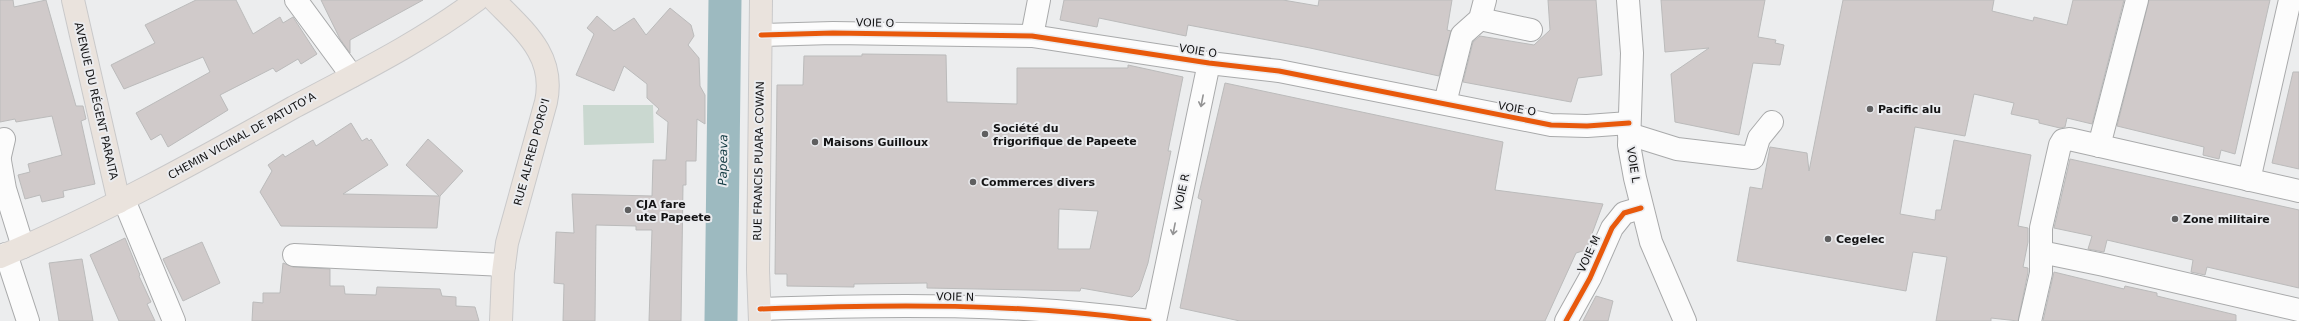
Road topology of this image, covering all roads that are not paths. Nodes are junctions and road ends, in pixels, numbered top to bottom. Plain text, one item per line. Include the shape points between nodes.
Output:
1 (73, 0) edge
2 (296, 0) edge
3 (477, 0) edge
4 (494, 0) edge
5 (761, 0) edge
6 (1039, 0) edge
7 (1628, 0) edge
8 (2137, 0) edge
9 (2290, 0) edge
10 (1483, 9) edge
11 (1531, 30) dead end
12 (761, 35) junction
13 (1032, 36) junction
14 (1209, 63) junction
15 (352, 76) junction
16 (1445, 103) junction
17 (1772, 122) dead end
18 (1629, 128) junction
19 (2100, 146) junction
20 (0, 161) edge
21 (2249, 180) junction
22 (2299, 191) edge
23 (122, 201) junction
24 (1641, 208) junction
25 (2041, 252) junction
26 (10, 253) edge
27 (294, 255) dead end
28 (504, 265) junction
29 (2299, 310) edge
30 (760, 315) edge
31 (28, 321) edge
32 (174, 321) edge
33 (501, 321) edge
34 (1148, 321) edge
35 (1155, 321) edge
36 (1566, 321) edge
37 (1685, 321) edge
38 (2030, 321) edge

1 - 23 main road, AVENUE DU RÉGENT PARAITA
2 - 15 street
3 - 15 main road, CHEMIN VICINAL DE PATUTO'A via 457,15
4 - 28 main road, RUE ALFRED PORO'I via 531,38 540,52 548,74 546,102 507,243
5 - 12 main road, RUE FRANCIS PUARA COWAN
6 - 13 street
7 - 18 street, VOIE L via 1632,53
8 - 19 street
9 - 21 street
10 - 11 street
10 - 16 street via 1462,35
12 - 13 street, VOIE O via 833,32
12 - 30 main road, RUE FRANCIS PUARA COWAN via 758,270
13 - 14 street, VOIE O
14 - 16 street, VOIE O via 1279,71
14 -> 35 street, VOIE R
15 - 23 main road, CHEMIN VICINAL DE PATUTO'A
16 - 18 street, VOIE O via 1551,125
17 - 18 street, VOIE O via 1759,138 1754,158 1677,149
18 - 24 street, VOIE L
19 - 21 street
19 - 25 street via 2069,138 2063,140 2060,145 2041,228
20 - 26 street
21 - 22 street
23 - 26 main road, CHEMIN VICINAL DE PATUTO'A
23 - 32 street
24 - 36 street, VOIE M via 1624,213 1612,228 1590,278
24 - 37 street, VOIE L via 1651,242
25 - 29 street
25 - 38 street via 2041,273
26 - 31 street
27 - 28 street
28 - 33 main road, RUE ALFRED PORO'I
30 - 34 street, VOIE N via 890,306 1014,308 1080,312

